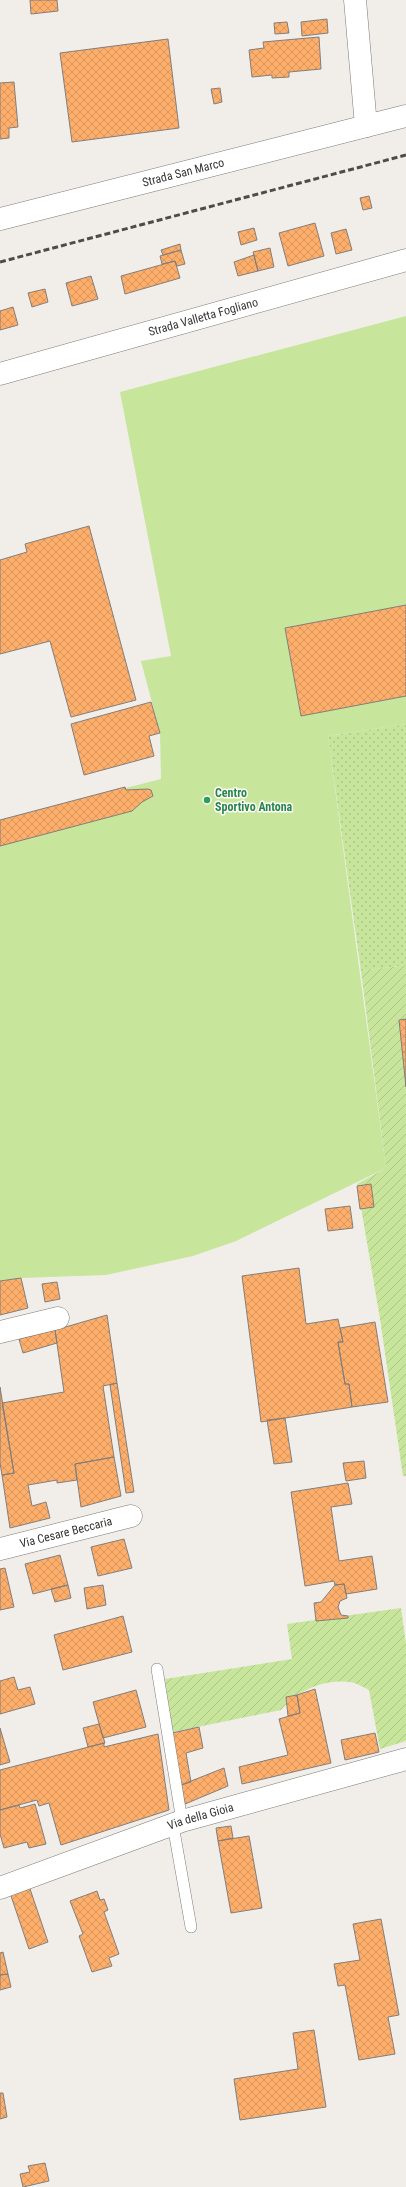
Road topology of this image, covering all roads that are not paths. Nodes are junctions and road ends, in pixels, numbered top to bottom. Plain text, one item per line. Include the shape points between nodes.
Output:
1 (355, 0) edge
2 (406, 116) edge
3 (366, 126) junction
4 (0, 219) edge
5 (406, 260) edge
6 (0, 374) edge
7 (58, 1318) dead end
8 (0, 1332) edge
9 (131, 1516) dead end
10 (0, 1549) edge
11 (157, 1669) dead end
12 (406, 1759) edge
13 (177, 1823) junction
14 (0, 1888) edge
15 (191, 1927) dead end

1 - 3 street
2 - 3 street, Strada San Marco
3 - 4 street, Strada San Marco
5 - 6 street, Strada Valletta Fogliano
7 - 8 street
9 - 10 street, Via Cesare Beccaria
11 - 13 lane
12 - 13 street, Via della Gioia
13 - 14 street, Via della Gioia
13 - 15 lane

